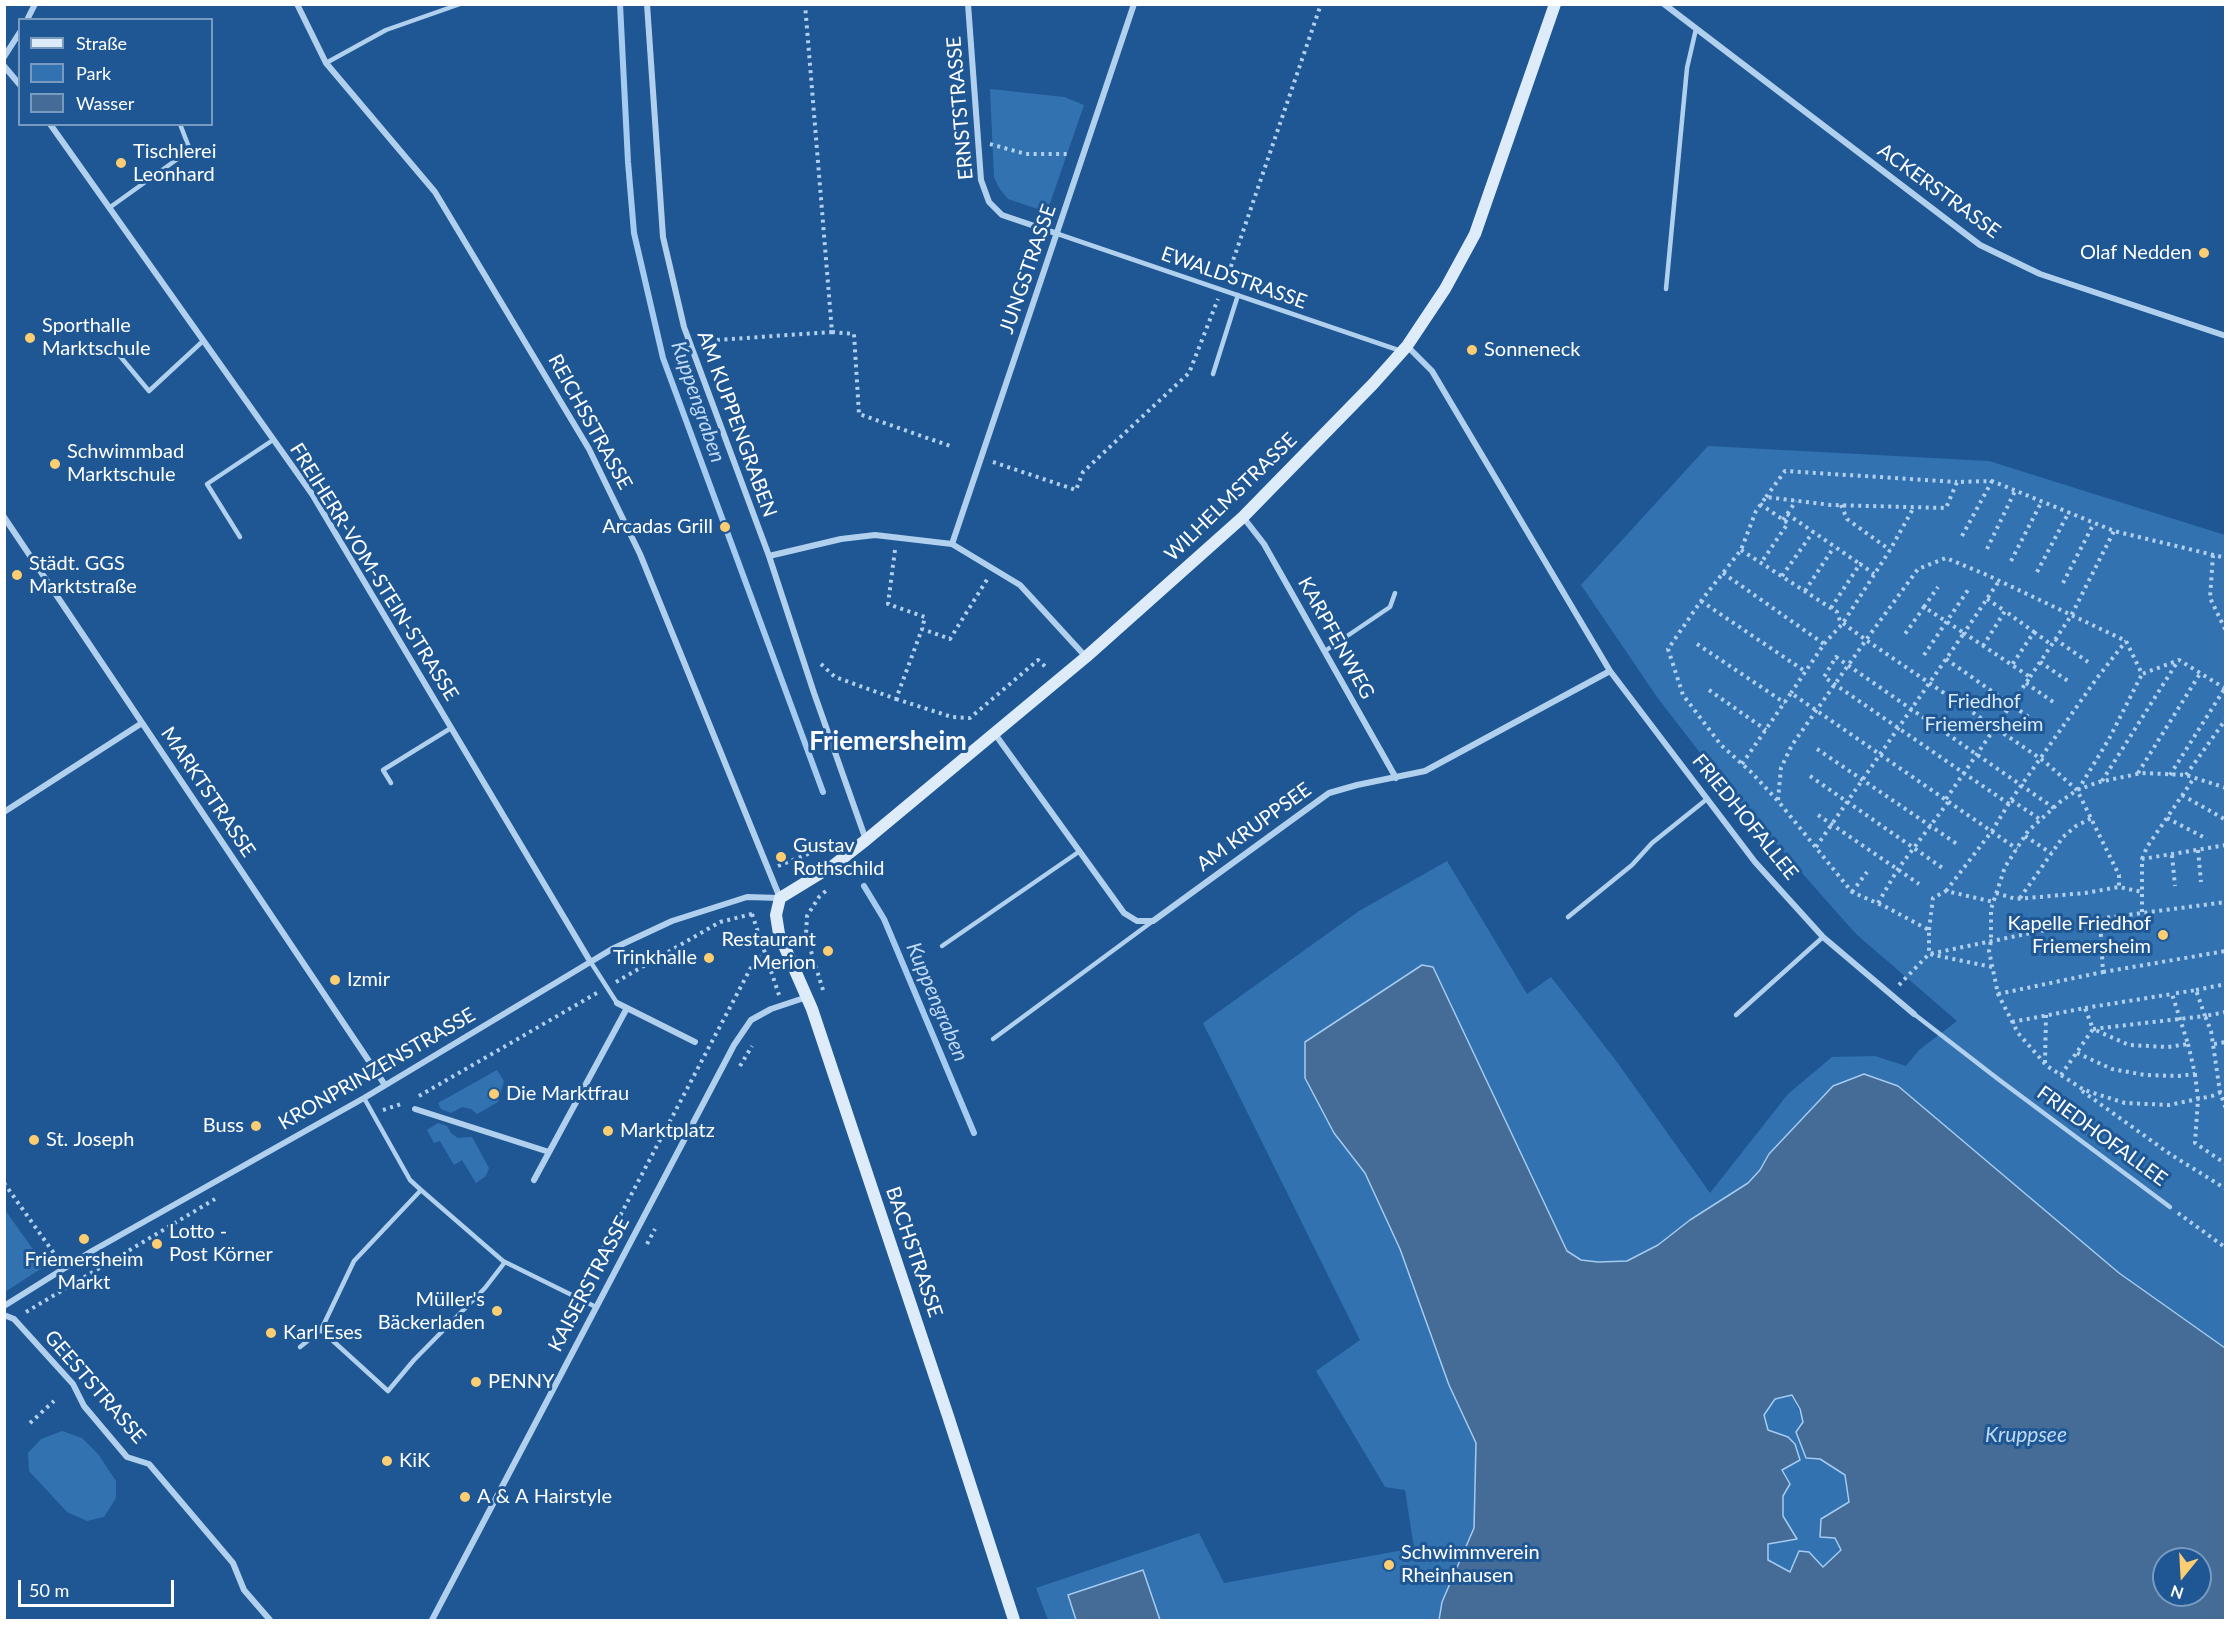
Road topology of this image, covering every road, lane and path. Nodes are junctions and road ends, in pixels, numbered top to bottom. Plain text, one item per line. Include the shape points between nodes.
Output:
1 (35, 4) edge
2 (297, 4) edge
3 (460, 4) edge
4 (647, 4) edge
5 (806, 4) edge
6 (968, 4) edge
7 (1134, 4) edge
8 (1321, 4) edge
9 (1555, 4) edge
10 (1664, 4) edge
11 (28, 18) edge
12 (1696, 29) junction
13 (18, 35) edge
14 (4, 57) edge
15 (326, 63) junction
16 (4, 66) edge
17 (18, 83) edge
18 (51, 126) edge
19 (181, 126) edge
20 (979, 145) junction
21 (1083, 157) junction
22 (109, 208) junction
23 (1058, 234) junction
24 (1666, 289) dead end
25 (1222, 290) junction
26 (1238, 295) junction
27 (832, 332) junction
28 (2226, 336) edge
29 (203, 341) junction
30 (689, 342) junction
31 (1404, 348) junction
32 (119, 355) dead end
33 (1213, 374) dead end
34 (273, 440) junction
35 (953, 447) dead end
36 (981, 458) junction
37 (1992, 480) junction
38 (1958, 482) junction
39 (2015, 490) junction
40 (1766, 497) junction
41 (1796, 501) junction
42 (2042, 501) junction
43 (1760, 504) junction
44 (1841, 505) junction
45 (1914, 507) junction
46 (2069, 512) junction
47 (1786, 514) junction
48 (4, 517) edge
49 (1243, 517) junction
50 (1783, 520) junction
51 (2094, 523) junction
52 (2115, 531) junction
53 (1813, 532) junction
54 (1962, 536) dead end
55 (240, 537) dead end
56 (897, 538) junction
57 (952, 544) junction
58 (1834, 547) junction
59 (1987, 549) dead end
60 (1741, 550) junction
61 (1890, 550) junction
62 (2213, 555) junction
63 (769, 556) junction
64 (2226, 558) edge
65 (2011, 561) dead end
66 (1761, 563) junction
67 (1860, 564) junction
68 (993, 569) junction
69 (2037, 572) dead end
70 (1723, 573) junction
71 (1874, 574) junction
72 (1782, 576) junction
73 (1999, 581) junction
74 (2063, 584) dead end
75 (1938, 587) dead end
76 (1968, 590) dead end
77 (1805, 591) junction
78 (1395, 593) dead end
79 (1987, 599) junction
80 (1701, 601) junction
81 (1924, 607) junction
82 (1831, 608) junction
83 (2005, 612) junction
84 (2071, 616) junction
85 (1946, 622) junction
86 (1843, 623) junction
87 (922, 629) junction
88 (2034, 632) junction
89 (2226, 632) edge
90 (1964, 633) junction
91 (1903, 637) dead end
92 (2055, 639) junction
93 (1866, 640) junction
94 (2126, 641) junction
95 (1697, 644) dead end
96 (1824, 644) junction
97 (2052, 645) junction
98 (1983, 646) junction
99 (1325, 651) junction
100 (1924, 655) dead end
101 (818, 656) dead end
102 (1086, 657) junction
103 (1946, 659) junction
104 (1038, 660) dead end
105 (2179, 660) junction
106 (2040, 662) junction
107 (2088, 662) dead end
108 (1848, 665) junction
109 (2012, 665) junction
110 (1610, 671) junction
111 (1806, 672) junction
112 (2201, 672) junction
113 (2142, 674) junction
114 (2030, 677) junction
115 (2068, 681) dead end
116 (1929, 683) junction
117 (2026, 683) junction
118 (1834, 684) junction
119 (2225, 688) edge
120 (1709, 690) dead end
121 (1791, 693) junction
122 (896, 699) junction
123 (1785, 703) junction
124 (2056, 704) dead end
125 (2011, 705) junction
126 (1911, 708) junction
127 (1816, 711) junction
128 (2226, 719) edge
129 (142, 723) junction
130 (2040, 725) dead end
131 (1897, 727) junction
132 (451, 728) junction
133 (1995, 728) junction
134 (1766, 730) junction
135 (995, 734) junction
136 (1816, 748) dead end
137 (1879, 753) junction
138 (1977, 755) junction
139 (2041, 760) junction
140 (1742, 764) junction
141 (1964, 773) junction
142 (2138, 774) junction
143 (2170, 774) junction
144 (2186, 775) junction
145 (1810, 776) dead end
146 (1396, 778) junction
147 (1863, 778) junction
148 (2194, 778) junction
149 (2102, 782) junction
150 (391, 783) dead end
151 (2022, 786) junction
152 (2226, 788) edge
153 (2077, 790) junction
154 (2182, 795) junction
155 (1707, 799) junction
156 (1947, 800) junction
157 (1778, 801) junction
158 (1847, 802) junction
159 (2010, 802) junction
160 (2054, 808) junction
161 (4, 812) edge
162 (1818, 815) dead end
163 (2092, 818) junction
164 (2167, 818) junction
165 (2041, 820) junction
166 (2226, 820) edge
167 (1832, 824) junction
168 (1930, 826) junction
169 (1992, 831) junction
170 (2025, 836) junction
171 (2207, 839) dead end
172 (866, 840) junction
173 (1957, 844) dead end
174 (2226, 846) edge
175 (1816, 847) junction
176 (1914, 848) junction
177 (2017, 849) junction
178 (2198, 850) junction
179 (1080, 851) junction
180 (2050, 853) junction
181 (2172, 855) junction
182 (2142, 859) junction
183 (1898, 869) junction
184 (1944, 869) dead end
185 (1867, 872) dead end
186 (2201, 882) dead end
187 (1919, 884) dead end
188 (831, 886) dead end
189 (2119, 886) junction
190 (2175, 886) dead end
191 (1946, 891) junction
192 (1852, 892) junction
193 (2142, 892) junction
194 (1996, 893) junction
195 (780, 898) junction
196 (2019, 899) junction
197 (1994, 902) junction
198 (2226, 902) edge
199 (1878, 903) junction
200 (2142, 912) junction
201 (1568, 917) dead end
202 (2100, 919) junction
203 (1153, 921) junction
204 (1929, 930) junction
205 (1823, 937) junction
206 (1991, 940) junction
207 (942, 946) dead end
208 (2226, 951) edge
209 (1929, 954) junction
210 (765, 955) dead end
211 (590, 961) junction
212 (1992, 967) junction
213 (2103, 972) junction
214 (2226, 984) edge
215 (2196, 990) junction
216 (1891, 993) junction
217 (1998, 994) junction
218 (2172, 994) junction
219 (807, 997) junction
220 (617, 1002) joint
221 (627, 1008) junction
222 (2085, 1008) junction
223 (812, 1009) junction
224 (2226, 1012) edge
225 (1914, 1014) joint
226 (1736, 1015) dead end
227 (2046, 1015) junction
228 (2205, 1016) junction
229 (2180, 1019) junction
230 (2012, 1022) junction
231 (2093, 1029) junction
232 (993, 1039) dead end
233 (755, 1040) dead end
234 (696, 1042) dead end
235 (2226, 1042) edge
236 (2188, 1044) junction
237 (2214, 1044) junction
238 (2077, 1053) junction
239 (2046, 1065) junction
240 (735, 1074) dead end
241 (2195, 1074) junction
242 (2061, 1075) junction
243 (385, 1085) junction
244 (2226, 1089) edge
245 (2220, 1092) junction
246 (364, 1098) junction
247 (2198, 1099) junction
248 (415, 1108) dead end
249 (2226, 1110) edge
250 (549, 1152) junction
251 (2226, 1164) edge
252 (534, 1180) dead end
253 (4, 1183) edge
254 (2226, 1189) edge
255 (421, 1190) junction
256 (2170, 1207) joint
257 (655, 1228) dead end
258 (645, 1247) dead end
259 (2226, 1248) edge
260 (505, 1262) junction
261 (65, 1268) junction
262 (577, 1297) junction
263 (4, 1306) edge
264 (596, 1307) junction
265 (4, 1316) edge
266 (321, 1330) junction
267 (300, 1347) dead end
268 (54, 1401) dead end
269 (30, 1423) dead end
270 (270, 1620) edge
271 (432, 1620) edge
272 (1014, 1620) edge

1 - 11 street
2 - 15 street, REICHSSTRASSE
3 - 15 lane via 386,30
4 - 30 street, AM KUPPENGRABEN via 663,237
5 - 27 path
6 - 20 street, ERNSTSTRASSE
7 - 21 street, JUNGSTRASSE
8 - 25 path
9 - 31 street, WILHELMSTRASSE via 1475,234 1445,289
10 - 12 street, ACKERSTRASSE
12 - 24 lane via 1687,68
12 - 28 street, ACKERSTRASSE via 1980,245 2040,274
13 - 14 street
15 - 195 street, REICHSSTRASSE via 435,192 589,449 640,554
16 - 17 street
18 - 22 street, FREIHERR-VOM-STEIN-STRASSE
19 - 22 lane via 190,150
20 - 21 path via 993,144 1026,154 1068,153
20 - 23 street, ERNSTSTRASSE via 981,180 989,202 1002,215
21 - 23 street, JUNGSTRASSE
22 - 29 street, FREIHERR-VOM-STEIN-STRASSE
23 - 25 lane, EWALDSTRASSE
23 - 36 street, JUNGSTRASSE
25 - 26 lane, EWALDSTRASSE
25 - 36 path via 1189,373 1083,472 1076,490
26 - 31 lane, EWALDSTRASSE
26 - 33 lane
27 - 30 path
27 - 35 path via 854,334 859,414
29 - 32 lane via 149,391
29 - 34 street, FREIHERR-VOM-STEIN-STRASSE
30 - 63 street, AM KUPPENGRABEN
31 - 49 street, WILHELMSTRASSE
31 - 110 street, FRIEDHOFALLEE via 1432,371
34 - 55 lane via 207,484
34 - 132 street, FREIHERR-VOM-STEIN-STRASSE via 312,494
36 - 57 street, JUNGSTRASSE
37 - 38 path
37 - 39 path
37 - 54 path
38 - 40 path via 1785,471
38 - 45 path via 1946,508
39 - 42 path
39 - 59 path
40 - 41 path
40 - 43 path
41 - 44 path
41 - 47 path
42 - 46 path
42 - 65 path
43 - 50 path
43 - 60 path
44 - 45 path
44 - 61 path via 1847,519
45 - 61 path
46 - 51 path
46 - 69 path
47 - 50 path
47 - 53 path
48 - 129 street, MARKTSTRASSE
49 - 99 street, KARPFENWEG via 1264,544
49 - 102 street, WILHELMSTRASSE
50 - 66 path via 1788,523
51 - 52 path
51 - 74 path
52 - 62 path
52 - 84 path
53 - 58 path
53 - 72 path
56 - 57 street
56 - 63 street via 875,535 841,539
56 - 87 path via 888,604 925,617
57 - 68 street
58 - 67 path
58 - 77 path
60 - 66 path
60 - 70 path
61 - 71 path
62 - 64 path
62 - 89 path via 2210,598
63 - 172 street, AM KUPPENGRABEN
66 - 72 path
67 - 71 path
67 - 82 path
68 - 87 path via 950,639
68 - 102 street via 1020,585
70 - 80 path
70 - 96 path
71 - 86 path
72 - 77 path
73 - 79 path
73 - 84 path
73 - 93 path via 1946,558 1918,569
75 - 81 path
76 - 85 path
77 - 82 path
78 - 99 lane via 1390,607
79 - 83 path
79 - 90 path
80 - 111 path
80 - 140 path via 1668,649 1683,695 1721,746
81 - 85 path
81 - 91 path
82 - 86 path
83 - 88 path
83 - 98 path
84 - 92 path
84 - 94 path
85 - 90 path
85 - 100 path
86 - 93 path
86 - 96 path
87 - 122 path
88 - 97 path
88 - 109 path
90 - 98 path
90 - 103 path
92 - 97 path
92 - 107 path
93 - 108 path
93 - 116 path
94 - 113 path
94 - 139 path
95 - 123 path
96 - 111 path
97 - 106 path
98 - 109 path
99 - 146 street, KARPFENWEG
101 - 122 path via 822,667 835,677
102 - 135 street, WILHELMSTRASSE
103 - 116 path
103 - 125 path
104 - 122 path via 970,717 952,717
105 - 112 path
105 - 113 path
105 - 149 path
106 - 114 path
106 - 115 path
108 - 118 path
108 - 118 path via 1836,657 1824,677
108 - 126 path
109 - 114 path
110 - 146 street, AM KRUPPSEE via 1425,771
110 - 155 street, FRIEDHOFALLEE
111 - 121 path
112 - 119 path
112 - 142 path
113 - 153 path
114 - 117 path
116 - 126 path
116 - 133 path
117 - 124 path
117 - 125 path
118 - 127 path
118 - 131 path
119 - 143 path
120 - 134 path
121 - 123 path
121 - 127 path
123 - 134 path
125 - 130 path
125 - 133 path
126 - 131 path
126 - 138 path
127 - 137 path
127 - 157 path via 1781,768
128 - 144 path
129 - 161 street
129 - 243 street, MARKTSTRASSE
131 - 137 path
131 - 141 path
132 - 150 lane via 383,770
132 - 211 street, FREIHERR-VOM-STEIN-STRASSE
133 - 138 path
133 - 139 path
134 - 140 path
135 - 172 street, WILHELMSTRASSE
135 - 179 street
136 - 147 path
137 - 147 path
137 - 156 path
138 - 141 path
138 - 151 path
139 - 151 path
139 - 153 path
140 - 157 path
141 - 156 path
141 - 159 path
142 - 143 path
142 - 149 path
143 - 144 path
144 - 148 path
145 - 158 path
146 - 203 street, AM KRUPPSEE via 1329,793
147 - 158 path
147 - 168 path
148 - 152 path
148 - 154 path
149 - 153 path
151 - 159 path
151 - 160 path
153 - 160 path
153 - 163 path
154 - 164 path
154 - 166 path
155 - 201 lane
155 - 205 street, FRIEDHOFALLEE via 1755,862
156 - 168 path
156 - 169 path
157 - 175 path
158 - 167 path
158 - 176 path
159 - 165 path
159 - 169 path
160 - 165 path
162 - 167 path
163 - 180 path via 2076,826
163 - 189 path via 2119,875
164 - 171 path
164 - 182 path
165 - 170 path
167 - 175 path
167 - 183 path
168 - 173 path
168 - 176 path
169 - 177 path
169 - 191 path
170 - 177 path
170 - 180 path
172 - 195 street, WILHELMSTRASSE
174 - 178 path
175 - 192 path
176 - 183 path
176 - 184 path
177 - 194 path via 2005,867
178 - 181 path
178 - 186 path
179 - 203 street via 1124,913 1137,921
179 - 207 lane
180 - 196 path
181 - 182 path
181 - 190 path
182 - 193 path
183 - 187 path
183 - 199 path
185 - 192 path
188 - 223 path via 807,916 806,935 828,1003
189 - 193 path
189 - 196 path
191 - 197 path
191 - 204 path via 1933,898
192 - 199 path
193 - 200 path
194 - 196 path
194 - 197 path
195 - 211 street, KRONPRINZENSTRASSE via 747,897 672,921
195 - 219 street, BACHSTRASSE via 776,915 779,934
197 - 206 path
198 - 200 path
199 - 204 path
200 - 202 path
202 - 206 path
202 - 213 path
203 - 232 lane
204 - 209 path
205 - 216 street, FRIEDHOFALLEE
205 - 226 lane
206 - 209 path
206 - 212 path
208 - 213 path
209 - 212 path
209 - 216 path
210 - 262 path via 756,958
211 - 220 lane
211 - 243 street, KRONPRINZENSTRASSE
212 - 217 path
213 - 217 path
214 - 215 path
215 - 218 path
215 - 228 path
216 - 225 street, FRIEDHOFALLEE
217 - 230 path
218 - 222 path
218 - 229 path
219 - 223 street, BACHSTRASSE
219 - 264 street, KAISERSTRASSE via 751,1020 740,1036
220 - 221 street
221 - 234 street
221 - 250 street
222 - 227 path
222 - 231 path
223 - 272 street, BACHSTRASSE
224 - 228 path
225 - 256 lane, FRIEDHOFALLEE
227 - 230 path
227 - 239 path
228 - 229 path
228 - 237 path
229 - 231 path
229 - 236 path
230 - 239 path
231 - 236 path via 2129,1045
231 - 238 path
233 - 240 path
235 - 237 path
236 - 241 path
237 - 245 path
238 - 241 path via 2112,1069 2145,1075
238 - 242 path
239 - 242 path
239 - 254 path
241 - 247 path
242 - 247 path via 2084,1090 2126,1103 2169,1105
243 - 246 street, KRONPRINZENSTRASSE
244 - 245 path
245 - 247 path
245 - 249 path
246 - 255 lane via 410,1180
246 - 261 street, KRONPRINZENSTRASSE
247 - 251 path via 2194,1143
248 - 250 street
250 - 252 street
253 - 261 path
255 - 260 lane
255 - 266 lane via 354,1261
256 - 259 path
257 - 258 path
260 - 262 lane
260 - 266 lane via 387,1391
261 - 263 street, KRONPRINZENSTRASSE
262 - 264 lane
264 - 271 street, KAISERSTRASSE
265 - 270 street, GEESTSTRASSE via 14,1319 73,1384 84,1406 128,1456 148,1464 234,1563 244,1590
266 - 267 lane
268 - 269 path

